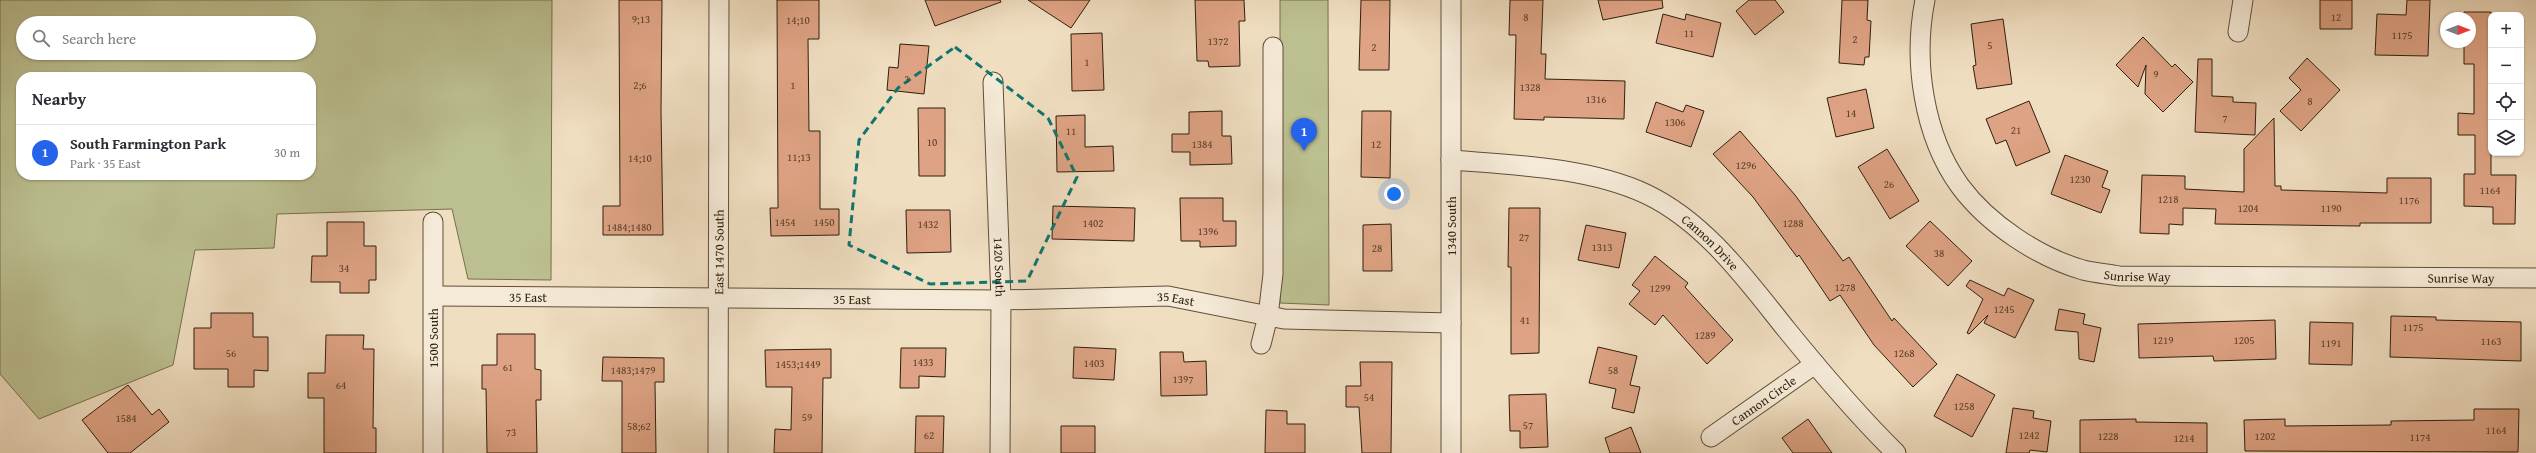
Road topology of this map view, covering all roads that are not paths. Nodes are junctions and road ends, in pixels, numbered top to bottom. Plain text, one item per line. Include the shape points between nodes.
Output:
1 (719, 0) edge
2 (1451, 0) edge
3 (1925, 0) edge
4 (2243, 0) edge
5 (2238, 32) dead end
6 (1273, 47) dead end
7 (993, 82) dead end
8 (1451, 160) junction
9 (433, 222) dead end
10 (2536, 278) edge
11 (434, 296) junction
12 (719, 296) junction
13 (1000, 300) junction
14 (1268, 316) junction
15 (1451, 323) junction
16 (1261, 344) dead end
17 (1815, 364) junction
18 (1711, 437) dead end
19 (432, 453) edge
20 (718, 453) edge
21 (1000, 453) edge
22 (1451, 453) edge
23 (1896, 453) edge

1 - 12 street, East 1470 South
2 - 8 street, 1340 South
3 - 10 street, Sunrise Way via 1920,27 1920,74 1931,124 1945,159 1960,186 1986,214 2024,243 2055,259 2084,270 2119,276
4 - 5 street
6 - 14 street via 1273,274
7 - 13 street, 1420 South
8 - 15 street, 1340 South
8 - 17 street, Cannon Drive via 1549,169 1611,181 1646,194 1698,228 1741,272
9 - 11 street, 1500 South
11 - 12 street, 35 East
11 - 19 street, 1500 South
12 - 13 street, 35 East
12 - 20 street, East 1470 South
13 - 14 street, 35 East via 1168,296
13 - 21 street, 1420 South
14 - 15 street, 35 East via 1284,319
14 - 16 street
15 - 22 street, 1340 South
17 - 18 street, Cannon Circle
17 - 23 street, Cannon Drive via 1867,425

